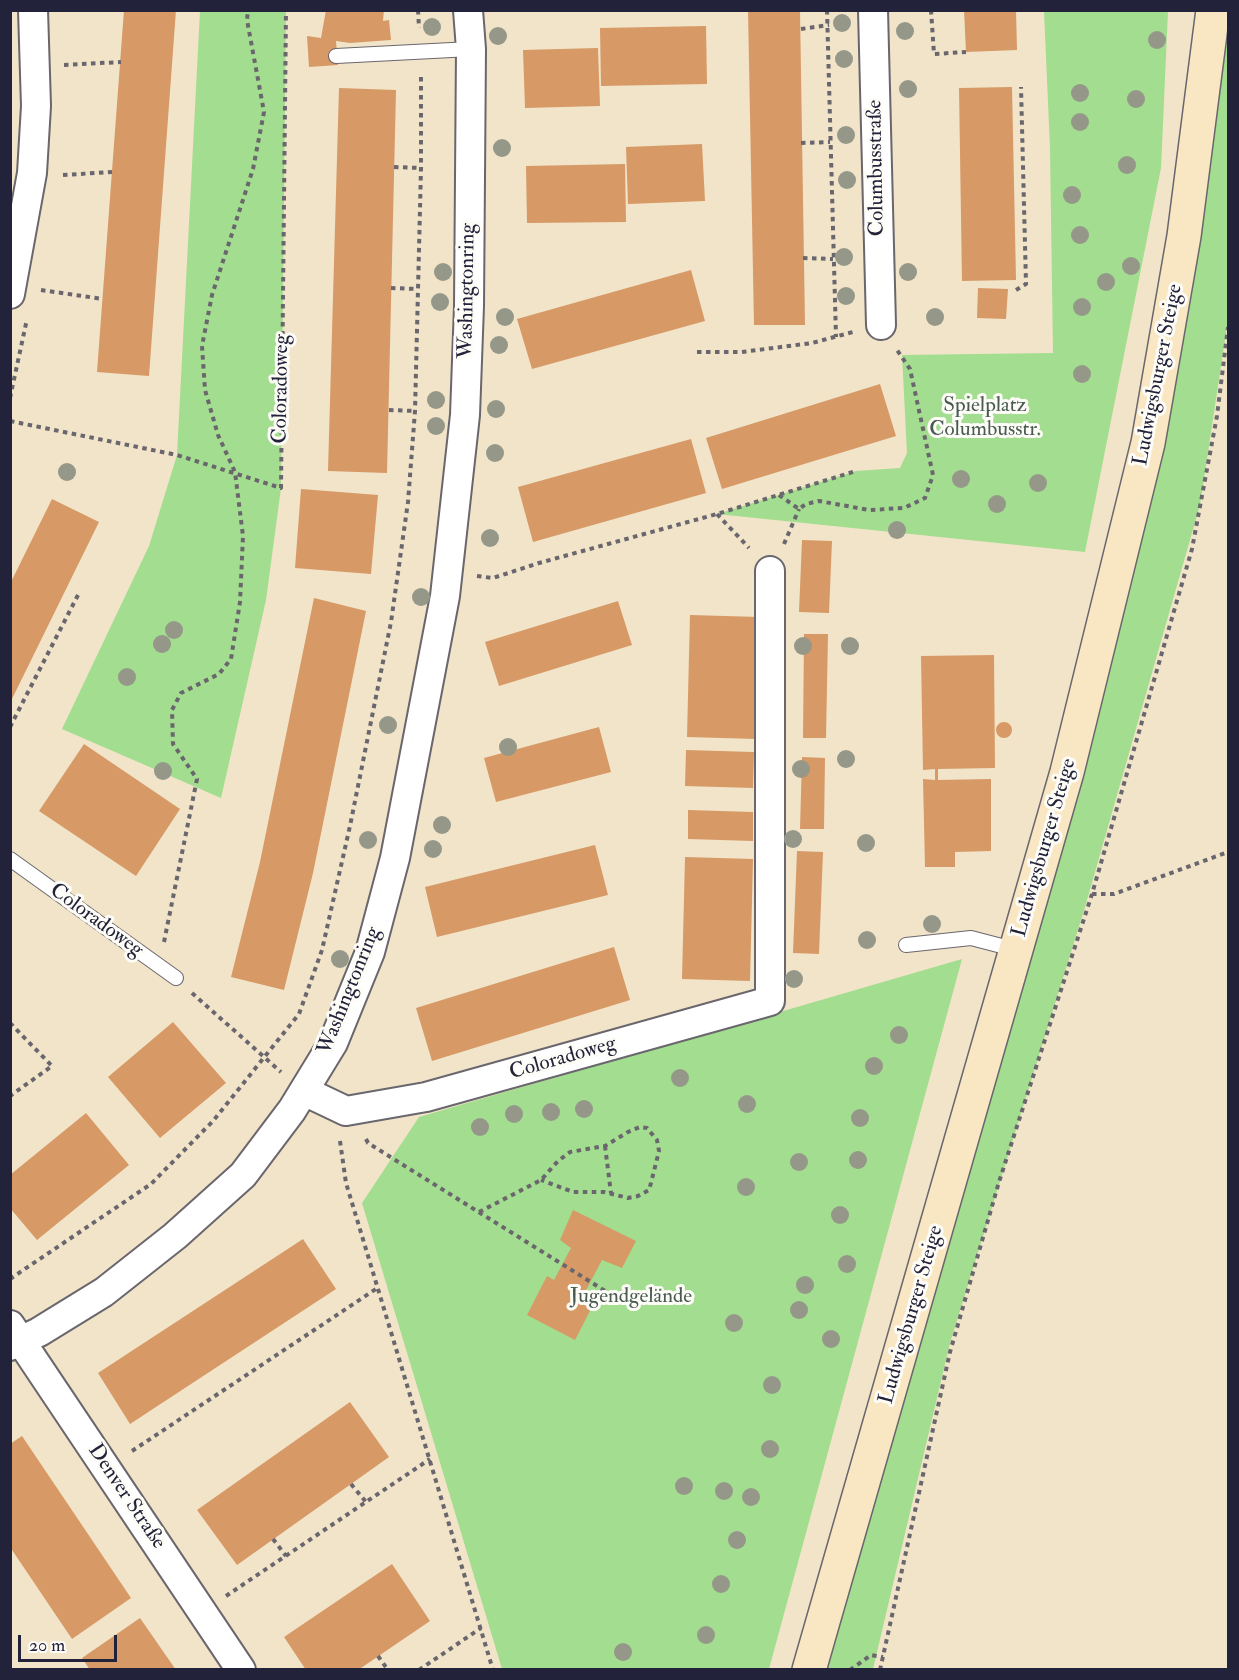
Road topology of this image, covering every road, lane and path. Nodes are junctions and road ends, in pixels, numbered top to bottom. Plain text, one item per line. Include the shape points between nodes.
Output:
1 (33, 10) edge
2 (248, 10) edge
3 (286, 10) edge
4 (418, 10) edge
5 (468, 10) edge
6 (828, 10) edge
7 (873, 10) edge
8 (931, 10) edge
9 (1213, 10) edge
10 (829, 25) junction
11 (801, 29) dead end
12 (471, 49) junction
13 (421, 51) junction
14 (966, 52) dead end
15 (336, 56) dead end
16 (121, 62) dead end
17 (54, 65) dead end
18 (1021, 87) dead end
19 (830, 142) junction
20 (801, 143) dead end
21 (394, 167) dead end
22 (421, 168) junction
23 (21, 172) edge
24 (112, 172) dead end
25 (803, 258) dead end
26 (833, 259) junction
27 (391, 288) dead end
28 (418, 289) junction
29 (1016, 290) dead end
30 (22, 291) edge
31 (103, 299) dead end
32 (881, 325) junction
33 (1228, 327) edge
34 (836, 337) junction
35 (697, 352) dead end
36 (389, 410) dead end
37 (415, 411) junction
38 (10, 421) edge
39 (856, 471) dead end
40 (235, 472) junction
41 (779, 495) junction
42 (799, 509) junction
43 (717, 514) junction
44 (770, 571) junction
45 (447, 572) junction
46 (78, 595) dead end
47 (10, 727) edge
48 (1228, 852) edge
49 (10, 859) edge
50 (1092, 894) junction
51 (906, 945) dead end
52 (1017, 950) junction
53 (160, 967) junction
54 (176, 978) joint
55 (12, 1026) edge
56 (265, 1058) junction
57 (304, 1091) junction
58 (10, 1096) edge
59 (346, 1111) junction
60 (605, 1146) junction
61 (541, 1180) junction
62 (611, 1194) junction
63 (479, 1212) junction
64 (10, 1279) edge
65 (379, 1287) junction
66 (610, 1294) dead end
67 (14, 1337) edge
68 (123, 1457) dead end
69 (430, 1459) junction
70 (351, 1484) dead end
71 (366, 1502) junction
72 (273, 1539) dead end
73 (286, 1556) junction
74 (222, 1598) dead end
75 (481, 1628) junction
76 (378, 1656) dead end
77 (883, 1657) junction
78 (241, 1670) edge
79 (388, 1670) edge
80 (419, 1670) edge
81 (493, 1670) edge
82 (809, 1670) edge
83 (850, 1670) edge
84 (880, 1670) edge

1 - 23 street via 36,106
2 - 40 path via 264,112 254,169 212,295 202,346 205,390 218,435
3 - 40 path, Coloradoweg via 281,488
4 - 13 path
5 - 12 street, Washingtonring
6 - 10 path
7 - 32 street, Columbusstraße
8 - 14 path via 934,54
9 - 52 main road, Ludwigsburger Steige via 1184,236 1148,443 1067,772
10 - 11 path
10 - 19 path
12 - 13 lane
12 - 45 street, Washingtonring via 465,416
13 - 15 lane
13 - 22 path
16 - 17 path
18 - 29 path via 1026,284
19 - 20 path
19 - 26 path
21 - 22 path
22 - 28 path
23 - 24 path via 51,176
23 - 30 street
25 - 26 path
26 - 34 path
27 - 28 path
28 - 37 path
30 - 31 path
32 - 34 path
32 - 42 path via 910,369 933,475 925,498 904,508 869,510 819,501
33 - 50 path via 1217,416 1192,549
34 - 35 path via 812,344 742,352
36 - 37 path
37 - 56 path via 408,502 391,622 322,950 299,1014
38 - 40 path, Coloradoweg via 177,455
39 - 41 path
40 - 53 path via 243,536 240,602 231,659 219,674 181,693 172,710 173,744 197,779
41 - 42 path
41 - 43 path
42 - 44 path
43 - 44 path
43 - 45 path via 493,578
44 - 59 street, Coloradoweg via 770,1001 426,1097
45 - 57 street, Washingtonring via 395,858 370,952 333,1043
46 - 47 path
48 - 50 path via 1114,894
49 - 53 lane, Coloradoweg
50 - 77 path via 999,1182 950,1352
51 - 52 lane via 971,938
52 - 82 main road, Ludwigsburger Steige
53 - 54 lane, Coloradoweg
54 - 56 path
55 - 58 path via 52,1066
56 - 57 path
56 - 64 path via 213,1121 151,1184
57 - 59 street
57 - 67 street, Washingtonring via 243,1174 175,1236 104,1292
59 - 63 path via 368,1143
59 - 65 path via 337,1123 346,1183
60 - 61 path via 570,1152
60 - 62 path
60 - 62 path via 640,1126 655,1136 659,1151 649,1190 628,1198
61 - 62 path via 573,1192
61 - 63 path
63 - 66 path
65 - 68 path
65 - 69 path
67 - 78 street, Denver Straße
69 - 71 path
69 - 75 path
70 - 71 path
71 - 73 path
72 - 73 path
73 - 74 path
75 - 80 path
75 - 81 path
76 - 79 path
77 - 83 path via 871,1656
77 - 84 path

